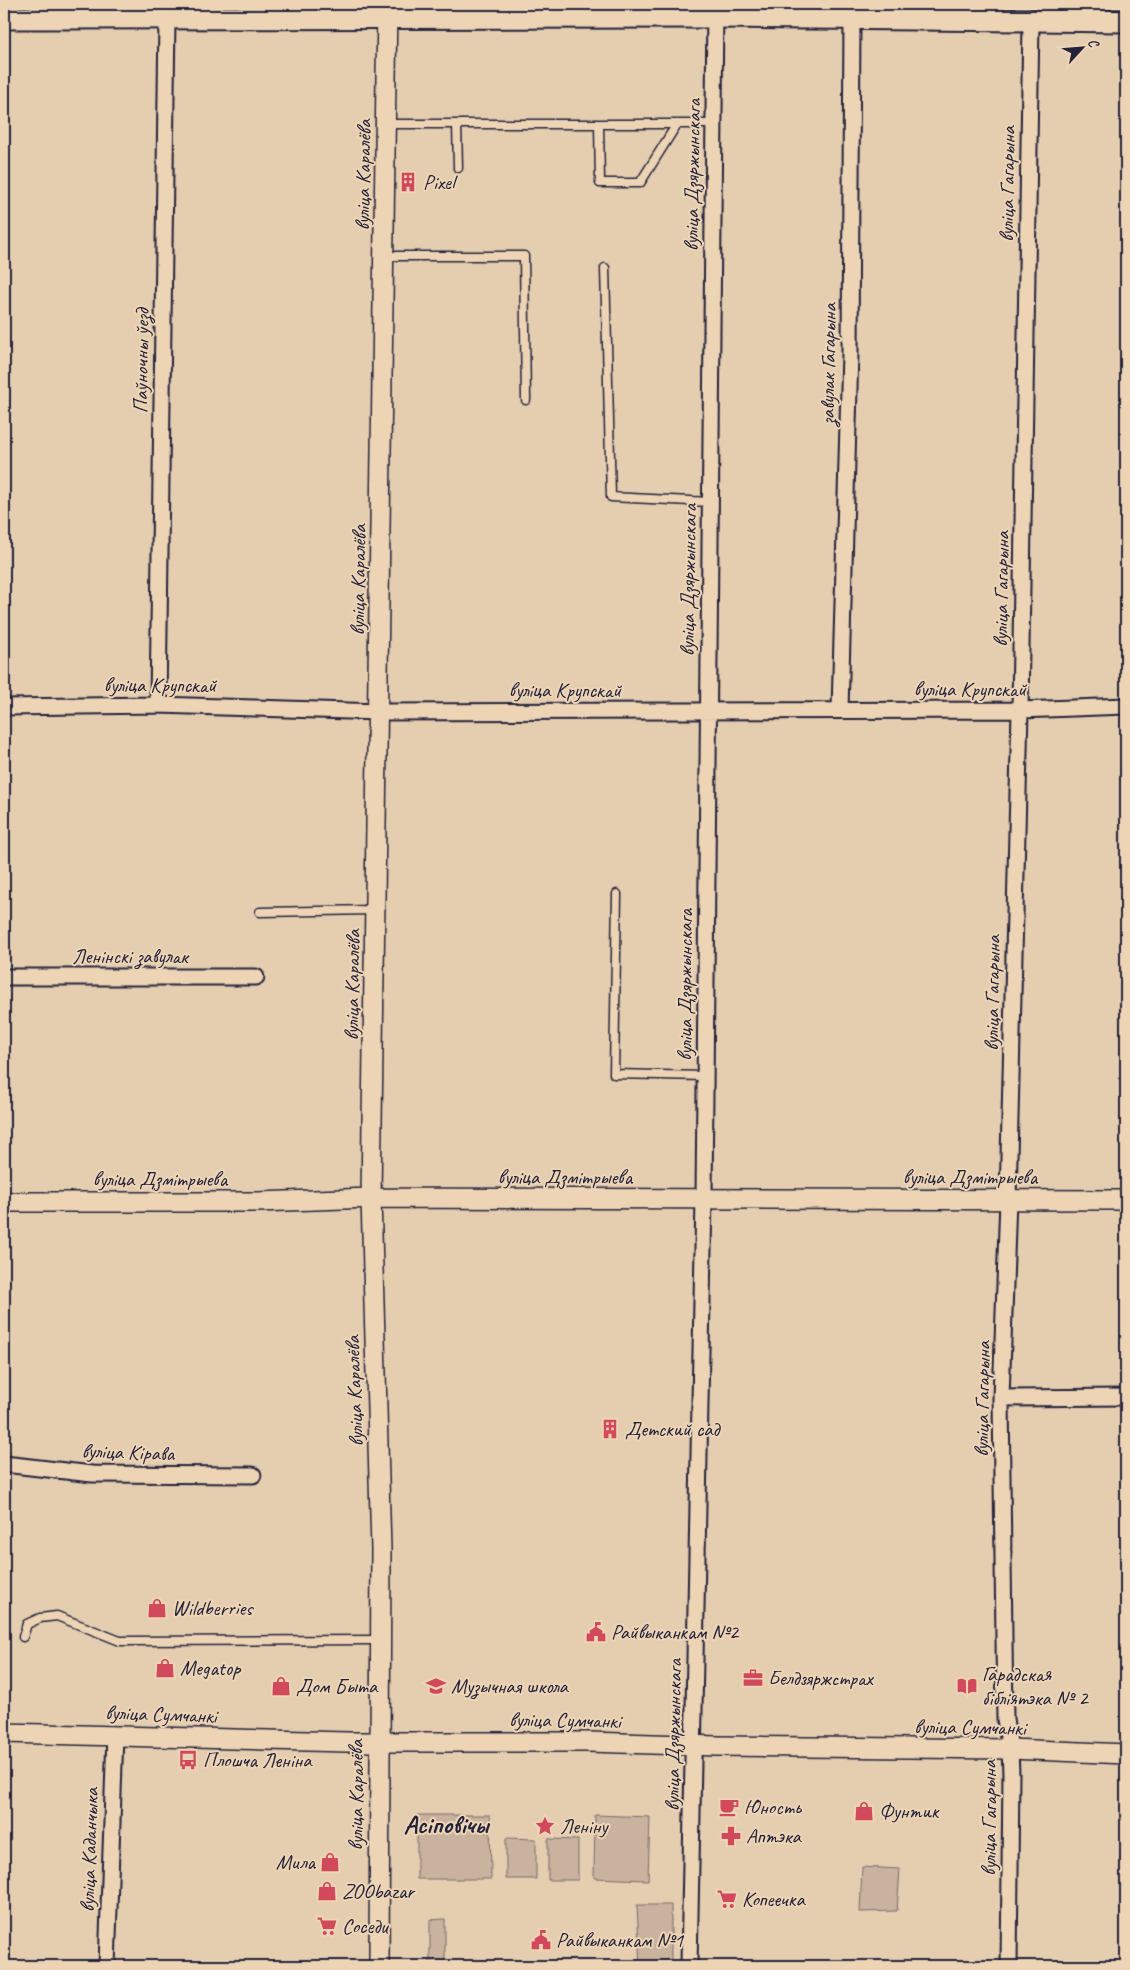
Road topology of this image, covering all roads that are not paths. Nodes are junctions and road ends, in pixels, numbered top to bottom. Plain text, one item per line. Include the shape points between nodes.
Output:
1 (387, 10) edge
2 (715, 10) edge
3 (931, 12) edge
4 (4, 18) edge
5 (167, 18) junction
6 (852, 19) junction
7 (1031, 21) junction
8 (1126, 21) edge
9 (386, 124) junction
10 (457, 124) junction
11 (599, 124) junction
12 (677, 124) junction
13 (714, 124) junction
14 (458, 168) dead end
15 (384, 256) junction
16 (605, 268) dead end
17 (526, 400) dead end
18 (710, 502) junction
19 (158, 704) junction
20 (1126, 706) edge
21 (4, 707) edge
22 (840, 710) junction
23 (1020, 710) junction
24 (708, 711) junction
25 (378, 712) junction
26 (617, 894) dead end
27 (376, 910) junction
28 (260, 912) dead end
29 (4, 977) edge
30 (256, 977) dead end
31 (705, 1076) junction
32 (371, 1198) junction
33 (704, 1198) junction
34 (1008, 1199) junction
35 (1126, 1200) edge
36 (4, 1202) edge
37 (1001, 1398) junction
38 (1126, 1398) edge
39 (4, 1464) edge
40 (253, 1475) dead end
41 (23, 1637) dead end
42 (380, 1640) junction
43 (4, 1733) edge
44 (115, 1735) junction
45 (379, 1741) junction
46 (693, 1746) junction
47 (1010, 1749) junction
48 (1126, 1754) edge
49 (107, 1966) edge
50 (379, 1966) edge
51 (689, 1966) edge
52 (1009, 1966) edge

1 - 2 main road
1 - 5 main road
1 - 9 street, вуліца Каралёва
2 - 6 main road
2 - 13 street, вуліца Дзяржынскага
3 - 6 main road
3 - 7 main road
4 - 5 main road
5 - 19 street, Паўночны ўезд
6 - 22 street, завулак Гагарына via 850,353
7 - 8 main road
7 - 23 street, вуліца Гагарына
9 - 10 lane
9 - 15 street, вуліца Каралёва
10 - 11 lane
10 - 14 lane
11 - 12 lane
11 - 12 lane via 600,183 640,183
12 - 13 lane
13 - 18 street, вуліца Дзяржынскага
15 - 17 lane via 524,256
15 - 25 street, вуліца Каралёва
16 - 18 lane via 611,497
18 - 24 street, вуліца Дзяржынскага
19 - 21 street, вуліца Крупскай
19 - 25 street, вуліца Крупскай
20 - 23 street, вуліца Крупскай
22 - 23 street, вуліца Крупскай
22 - 24 street, вуліца Крупскай
23 - 34 street, вуліца Гагарына
24 - 25 street, вуліца Крупскай
24 - 31 street, вуліца Дзяржынскага
25 - 27 street, вуліца Каралёва
26 - 31 lane via 614,1074
27 - 28 lane
27 - 32 street, вуліца Каралёва
29 - 30 street, Ленінскі завулак
31 - 33 street, вуліца Дзяржынскага
32 - 33 street, вуліца Дзмітрыева
32 - 36 street, вуліца Дзмітрыева via 258,1202
32 - 42 street, вуліца Каралёва via 381,1541
33 - 34 street, вуліца Дзмітрыева
33 - 46 street, вуліца Дзяржынскага
34 - 35 street, вуліца Дзмітрыева
34 - 37 street, вуліца Гагарына
37 - 38 street
37 - 47 street, вуліца Гагарына via 1005,1719
39 - 40 street, вуліца Кірава via 92,1474
41 - 42 lane via 27,1624 57,1616 120,1641
42 - 45 street, вуліца Каралёва
43 - 44 street, вуліца Сумчанкі
44 - 45 street, вуліца Сумчанкі
44 - 49 street, вуліца Каданчыка
45 - 46 street, вуліца Сумчанкі
45 - 50 street, вуліца Каралёва
46 - 47 street, вуліца Сумчанкі
46 - 51 street, вуліца Дзяржынскага
47 - 48 street, вуліца Сумчанкі
47 - 52 street, вуліца Гагарына

